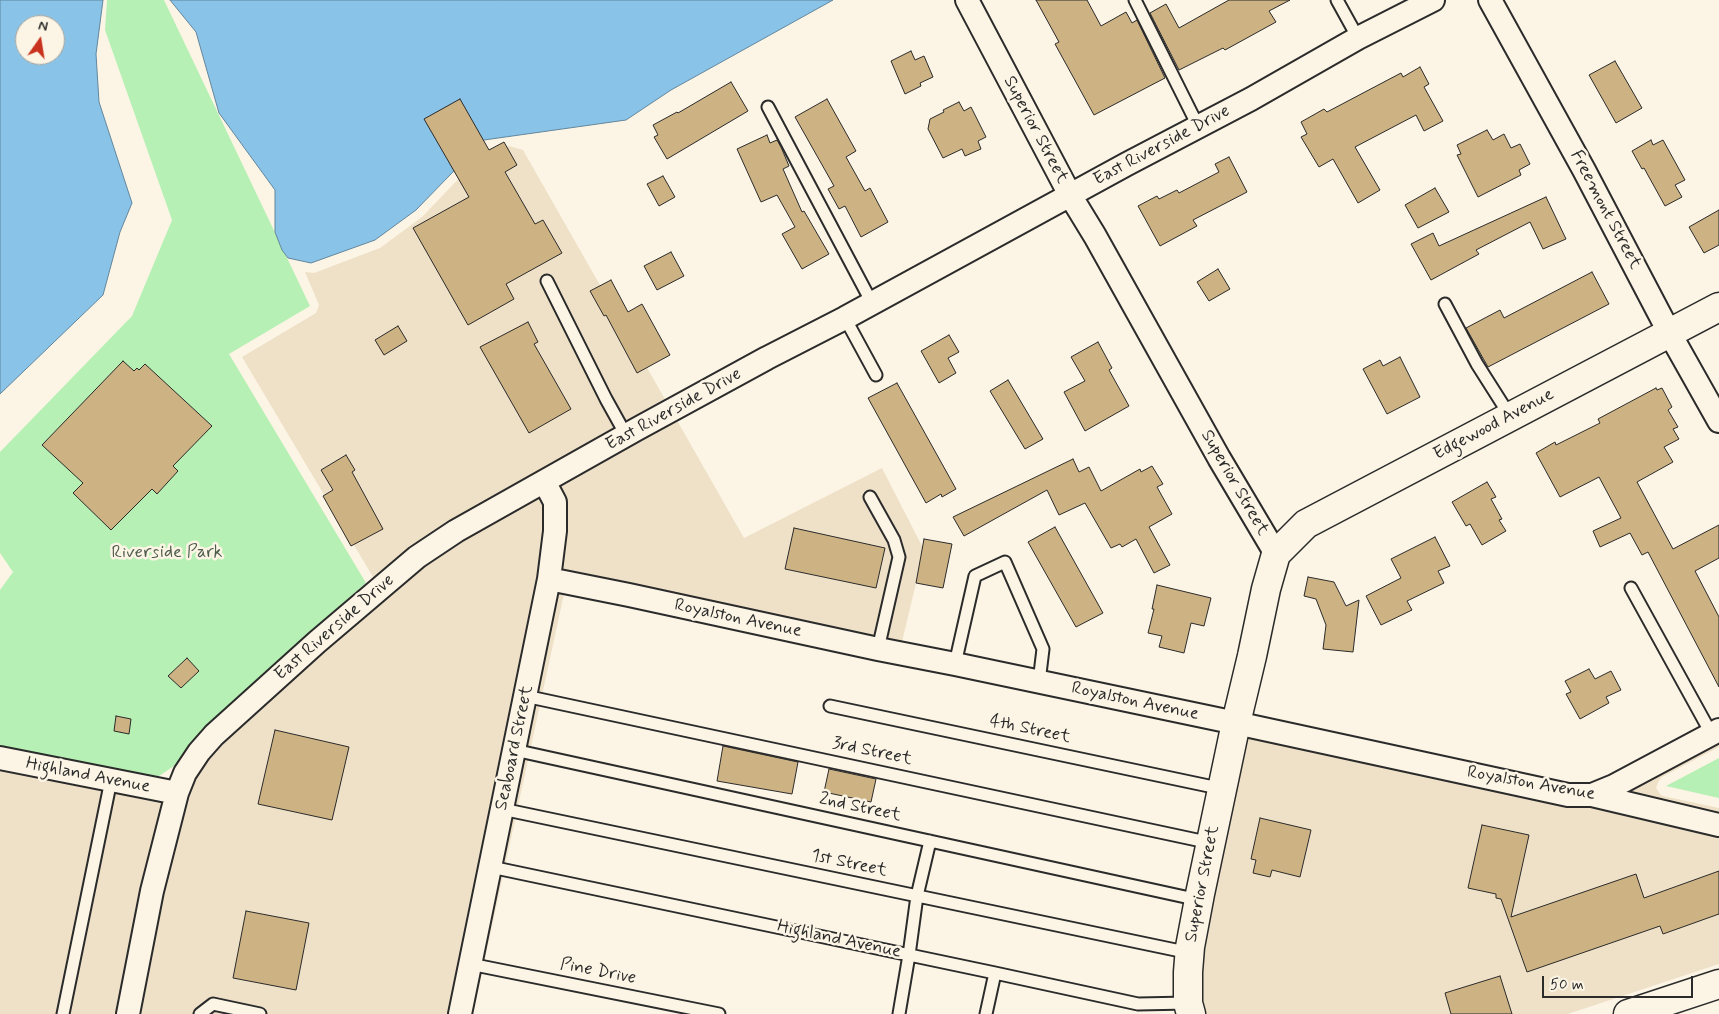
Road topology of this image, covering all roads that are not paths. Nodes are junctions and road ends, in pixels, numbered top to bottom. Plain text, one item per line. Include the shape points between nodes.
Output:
1 (967, 0) edge
2 (1135, 0) edge
3 (1337, 0) edge
4 (1433, 0) edge
5 (1490, 0) edge
6 (1358, 38) junction
7 (768, 107) dead end
8 (1198, 126) junction
9 (1070, 195) junction
10 (547, 281) dead end
11 (872, 303) junction
12 (1445, 304) dead end
13 (1719, 308) edge
14 (845, 318) junction
15 (1670, 334) junction
16 (876, 375) dead end
17 (1510, 416) junction
18 (1719, 421) edge
19 (626, 435) junction
20 (545, 483) junction
21 (870, 497) dead end
22 (1276, 554) junction
23 (549, 580) junction
24 (1631, 588) dead end
25 (878, 650) junction
26 (955, 664) junction
27 (1040, 682) junction
28 (525, 696) junction
29 (830, 706) dead end
30 (1236, 723) junction
31 (1715, 733) edge
32 (514, 750) junction
33 (0, 758) edge
34 (111, 780) junction
35 (1223, 789) junction
36 (176, 793) junction
37 (1592, 795) junction
38 (502, 808) junction
39 (1719, 825) edge
40 (930, 841) junction
41 (1211, 843) junction
42 (491, 867) junction
43 (917, 896) junction
44 (1199, 900) junction
45 (1190, 953) junction
46 (909, 955) junction
47 (470, 964) junction
48 (995, 973) junction
49 (1719, 984) edge
50 (1189, 1008) edge
51 (63, 1014) edge
52 (128, 1014) edge
53 (200, 1014) edge
54 (260, 1014) edge
55 (460, 1014) edge
56 (719, 1014) edge
57 (899, 1014) edge
58 (986, 1014) edge
59 (1628, 1014) edge

1 - 9 street, Superior Street
2 - 8 lane
3 - 6 lane
4 - 6 street, East Riverside Drive
5 - 15 street, Freemont Street
6 - 8 street, East Riverside Drive
7 - 11 lane
8 - 9 street, East Riverside Drive
9 - 11 street, East Riverside Drive
9 - 22 street, Superior Street
10 - 19 lane
11 - 14 street, East Riverside Drive
12 - 17 lane
13 - 15 street, Edgewood Avenue
14 - 16 lane
14 - 19 street, East Riverside Drive
15 - 17 street, Edgewood Avenue
15 - 18 street, Freemont Street
17 - 22 street, Edgewood Avenue via 1306,524
19 - 20 street, East Riverside Drive
20 - 23 street, Seaboard Street via 556,502 556,531
20 - 36 street, East Riverside Drive via 417,557 368,598 214,735 185,773
21 - 25 lane via 894,540 899,557
22 - 30 street, Superior Street
23 - 25 street, Royalston Avenue
23 - 28 street, Seaboard Street
24 - 31 lane
25 - 26 street, Royalston Avenue
26 - 27 street, Royalston Avenue
26 - 27 lane via 975,576 1005,562 1043,649
27 - 30 street, Royalston Avenue
28 - 32 street, Seaboard Street
28 - 41 lane, 3rd Street
29 - 35 lane, 4th Street
30 - 35 street, Superior Street
30 - 37 street, Royalston Avenue via 1568,795
31 - 37 street
32 - 38 street, Seaboard Street
32 - 40 lane, 2nd Street
33 - 34 street, Highland Avenue
34 - 36 street, Highland Avenue
34 - 51 lane
35 - 41 street, Superior Street
36 - 52 street, East Riverside Drive via 152,891
37 - 39 street, Royalston Avenue
38 - 42 street, Seaboard Street
38 - 43 lane, 1st Street
40 - 43 lane
40 - 44 lane, 2nd Street
41 - 44 street, Superior Street
42 - 46 lane, Highland Avenue
42 - 47 street, Seaboard Street
43 - 45 lane, 1st Street
43 - 46 lane
44 - 45 street, Superior Street
45 - 50 street, Superior Street
46 - 48 lane, Highland Avenue
46 - 57 lane
47 - 55 street, Seaboard Street
47 - 56 lane, Pine Drive
48 - 50 lane, Highland Avenue via 1138,1004
48 - 58 lane
49 - 59 street
53 - 54 lane via 213,1004

